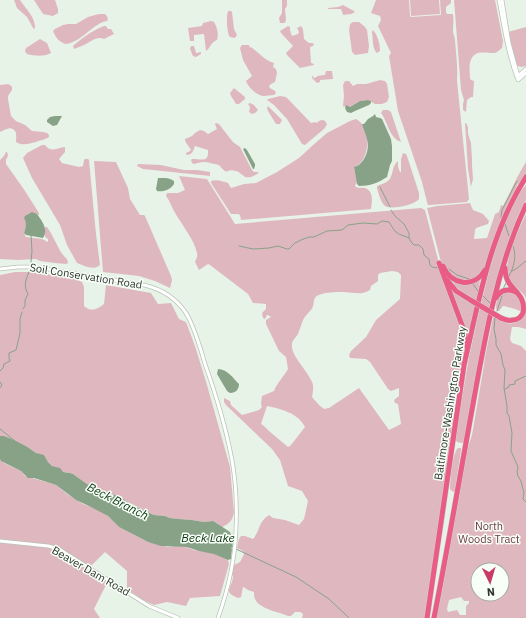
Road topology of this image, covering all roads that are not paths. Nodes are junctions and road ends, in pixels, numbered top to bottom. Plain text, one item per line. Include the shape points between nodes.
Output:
1 (500, 0) edge
2 (526, 69) edge
3 (526, 73) edge
4 (526, 177) edge
5 (526, 205) edge
6 (490, 256) junction
7 (506, 259) junction
8 (440, 262) junction
9 (0, 269) edge
10 (492, 308) junction
11 (510, 320) junction
12 (464, 365) junction
13 (0, 541) edge
14 (178, 618) edge
15 (218, 618) edge
16 (426, 618) edge
17 (434, 618) edge

1 - 2 main road via 518,76
1 - 3 main road via 506,44 518,80
4 - 6 highway, Baltimore-Washington Parkway via 508,210
5 - 7 highway, Baltimore-Washington Parkway
6 - 8 highway via 483,274 468,282 452,279
6 - 12 highway, Baltimore-Washington Parkway
7 - 10 highway, Baltimore-Washington Parkway
7 - 11 highway via 507,278 523,295 526,306 521,316 516,320
8 - 11 highway, bridge via 448,278 461,294 501,318
8 - 12 highway via 466,337
9 - 15 main road, Soil Conservation Road via 46,268 144,285 170,297 185,313 197,338 213,388 233,466 236,499 235,546 227,590
10 - 11 highway via 501,292 512,290 520,294 524,308 519,316
10 - 17 highway, Baltimore-Washington Parkway
12 - 16 highway, Baltimore-Washington Parkway
13 - 14 main road, Beaver Dam Road via 59,549 145,603

